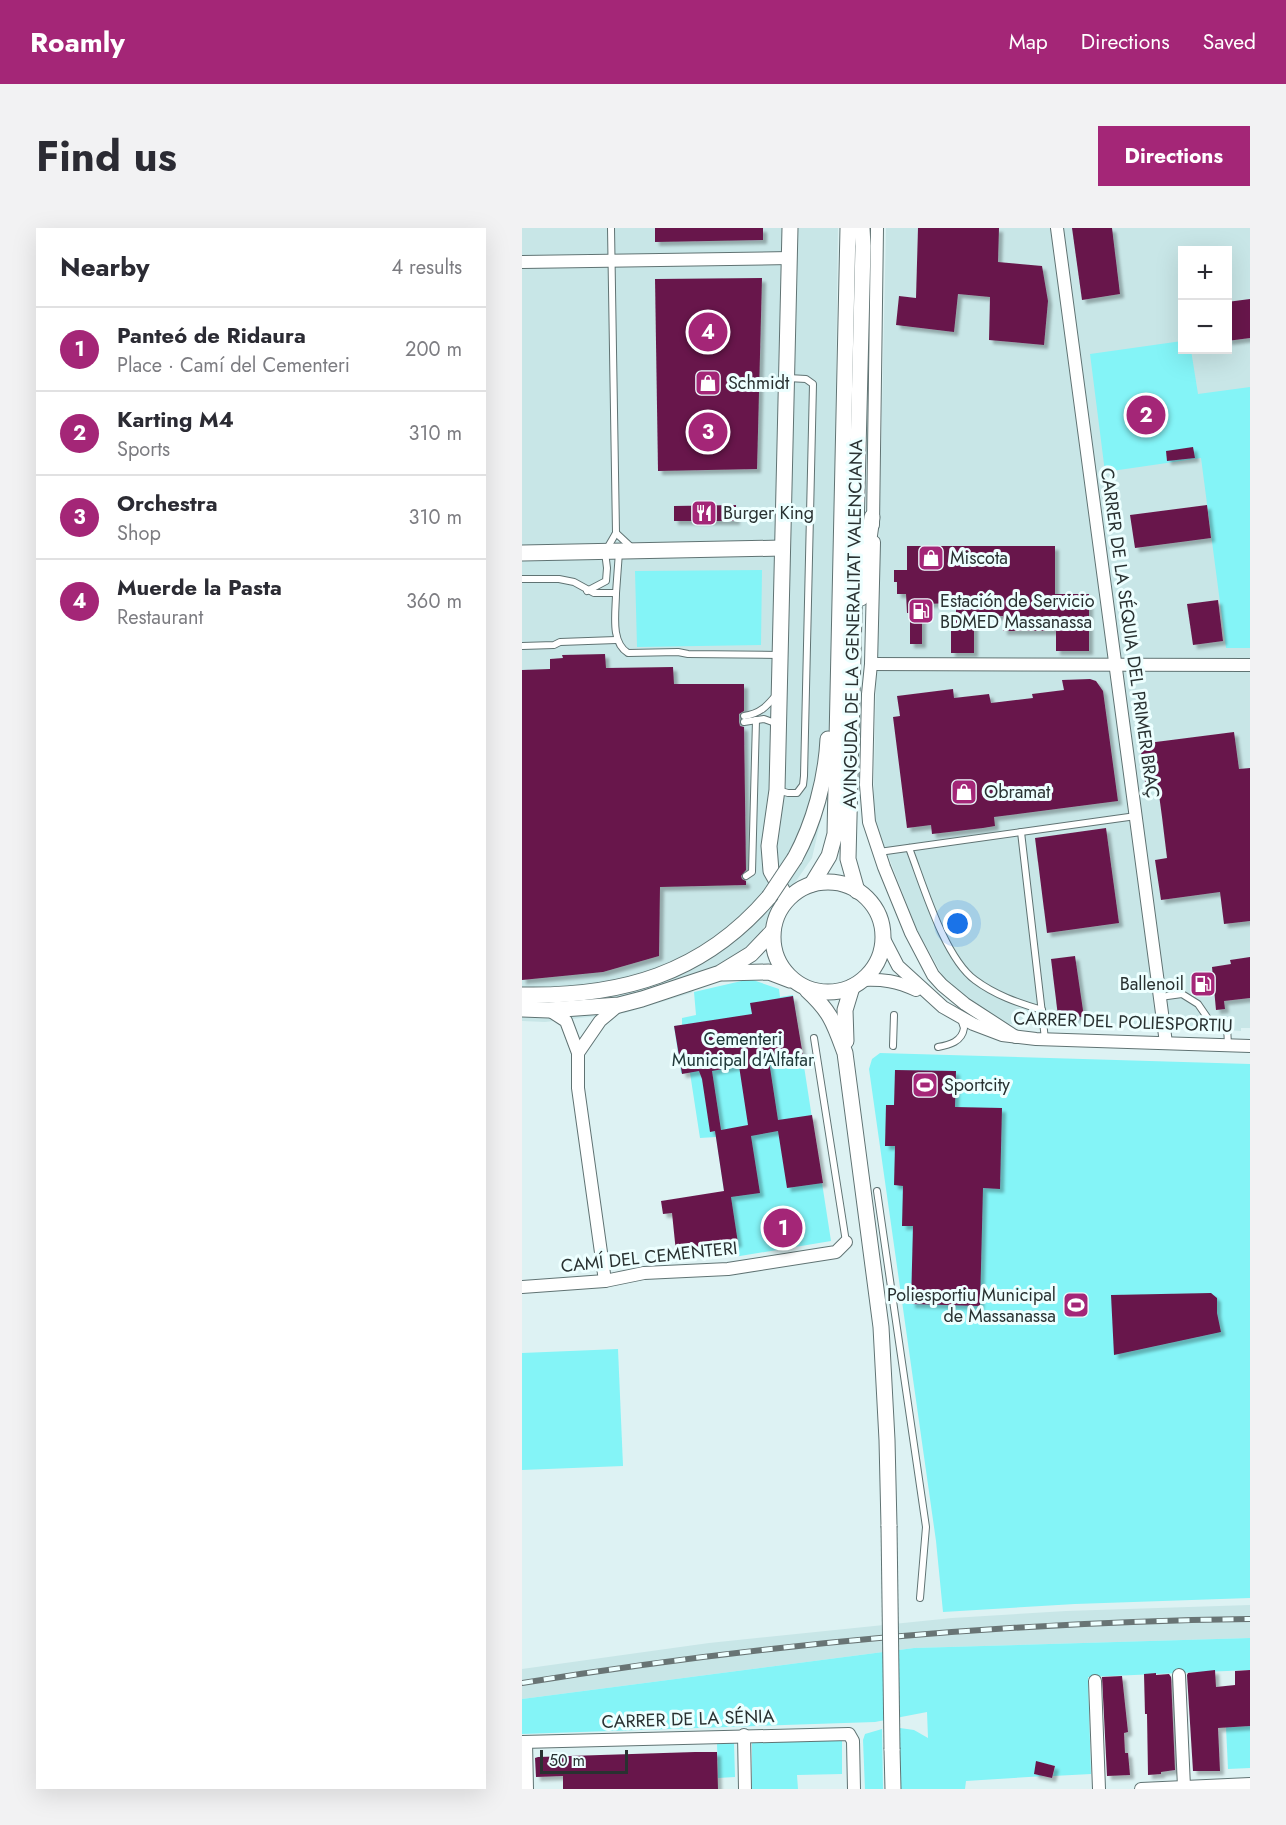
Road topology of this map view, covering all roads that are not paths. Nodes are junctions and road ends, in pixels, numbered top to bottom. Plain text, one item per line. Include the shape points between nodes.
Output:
1 (611, 228) edge
2 (790, 228) edge
3 (846, 228) edge
4 (862, 228) edge
5 (877, 228) edge
6 (1057, 228) edge
7 (790, 258) junction
8 (612, 261) junction
9 (522, 262) edge
10 (852, 368) junction
11 (787, 378) junction
12 (872, 517) junction
13 (616, 533) junction
14 (782, 548) junction
15 (637, 550) junction
16 (612, 552) junction
17 (522, 553) edge
18 (522, 579) edge
19 (587, 591) junction
20 (616, 592) junction
21 (846, 631) junction
22 (616, 640) junction
23 (522, 646) edge
24 (780, 655) junction
25 (871, 664) junction
26 (1250, 665) edge
27 (1117, 666) junction
28 (779, 691) junction
29 (756, 720) junction
30 (778, 724) junction
31 (777, 790) junction
32 (1136, 816) junction
33 (1021, 832) junction
34 (909, 848) junction
35 (878, 852) junction
36 (746, 876) dead end
37 (812, 884) junction
38 (857, 891) junction
39 (788, 899) junction
40 (772, 932) junction
41 (883, 937) junction
42 (720, 973) junction
43 (857, 984) junction
44 (801, 986) junction
45 (522, 995) edge
46 (1160, 997) junction
47 (933, 999) junction
48 (619, 1005) junction
49 (522, 1010) edge
50 (549, 1010) junction
51 (1042, 1010) junction
52 (894, 1015) dead end
53 (956, 1015) junction
54 (1016, 1037) junction
55 (814, 1038) dead end
56 (1045, 1040) junction
57 (1166, 1043) junction
58 (1228, 1045) junction
59 (893, 1046) dead end
60 (1250, 1046) edge
61 (938, 1047) dead end
62 (578, 1053) junction
63 (845, 1053) junction
64 (876, 1191) dead end
65 (846, 1242) joint
66 (605, 1281) junction
67 (522, 1287) edge
68 (920, 1598) dead end
69 (1179, 1675) dead end
70 (1095, 1681) dead end
71 (744, 1735) junction
72 (524, 1742) edge
73 (1250, 1784) edge
74 (1184, 1787) junction
75 (527, 1789) edge
76 (745, 1789) edge
77 (854, 1789) edge
78 (893, 1789) edge
79 (1099, 1789) edge
80 (1142, 1789) edge

1 - 8 lane
2 - 7 street
3 - 10 street
4 - 10 street
5 - 12 street, AVINGUDA DE LA GENERALITAT VALENCIANA
6 - 27 street, CARRER DE LA SÉQUIA DEL PRIMER BRAÇ
7 - 8 street
7 - 11 street
8 - 9 street
8 - 13 lane
10 - 21 street
11 - 14 street
11 - 31 lane via 806,379 813,384 805,753 803,785 797,793
12 - 21 street via 864,584
12 - 25 street, AVINGUDA DE LA GENERALITAT VALENCIANA
13 - 15 lane
13 - 16 lane
14 - 15 street
14 - 24 street
15 - 16 street
16 - 17 street
16 - 19 lane via 606,580
16 - 20 lane
18 - 19 lane via 559,579 574,582
19 - 20 lane
20 - 22 lane
21 - 37 street via 835,834 829,856
21 - 38 street via 848,859
21 - 45 street, bridge via 830,680 827,753 807,831 795,858 753,916 716,946 662,975 612,989
22 - 23 lane
22 - 24 lane via 628,653
24 - 28 street
25 - 27 street
25 - 35 street, AVINGUDA DE LA GENERALITAT VALENCIANA via 867,805
26 - 27 street
27 - 32 street, CARRER DE LA SÉQUIA DEL PRIMER BRAÇ
28 - 29 lane via 765,709 744,719
28 - 30 street
29 - 30 lane
29 - 36 lane via 752,872
30 - 31 street
31 - 39 street via 769,846 771,871
32 - 33 lane
32 - 46 street, CARRER DE LA SÉQUIA DEL PRIMER BRAÇ
33 - 34 lane
33 - 51 lane
34 - 35 lane
34 - 51 lane via 947,945 973,978 1008,1000
35 - 54 street, AVINGUDA DE LA GENERALITAT VALENCIANA via 910,933 933,975 965,1004
37 - 38 street via 840,883
37 - 39 street
38 - 41 street via 878,915
39 - 40 street via 777,914
40 - 42 street via 751,954
40 - 44 street via 774,951 782,968
41 - 43 street via 877,961
41 - 47 street, CARRER DEL POLIESPORTIU via 898,966
42 - 44 street via 769,972
42 - 48 street
43 - 44 street via 826,992
43 - 47 street, CARRER DEL POLIESPORTIU via 885,979
43 - 63 street via 845,1010
44 - 63 street via 828,1011
46 - 57 street, CARRER DE LA SÉQUIA DEL PRIMER BRAÇ
46 - 58 lane via 1182,994 1198,1004 1209,1020 1227,1026
47 - 53 street, CARRER DEL POLIESPORTIU
48 - 50 street
48 - 62 street via 600,1020
49 - 50 street
50 - 62 street via 566,1021
51 - 56 lane
52 - 59 lane
53 - 54 street, CARRER DEL POLIESPORTIU
53 - 61 lane via 962,1020 964,1034
54 - 56 street, CARRER DEL POLIESPORTIU
55 - 65 lane
56 - 57 street, CARRER DEL POLIESPORTIU
57 - 58 street, CARRER DEL POLIESPORTIU
58 - 60 street, CARRER DEL POLIESPORTIU
62 - 66 street via 583,1131
63 - 78 street, bridge via 881,1327 887,1440
64 - 68 lane via 926,1527
65 - 66 street, CAMÍ DEL CEMENTERI via 836,1252 728,1269 644,1272
66 - 67 street, CAMÍ DEL CEMENTERI
69 - 74 street
70 - 79 street
71 - 72 street, CARRER DE LA SÉNIA
71 - 76 street
71 - 77 street, CARRER DE LA SÉNIA via 851,1735
72 - 75 street
73 - 74 street
74 - 80 street

